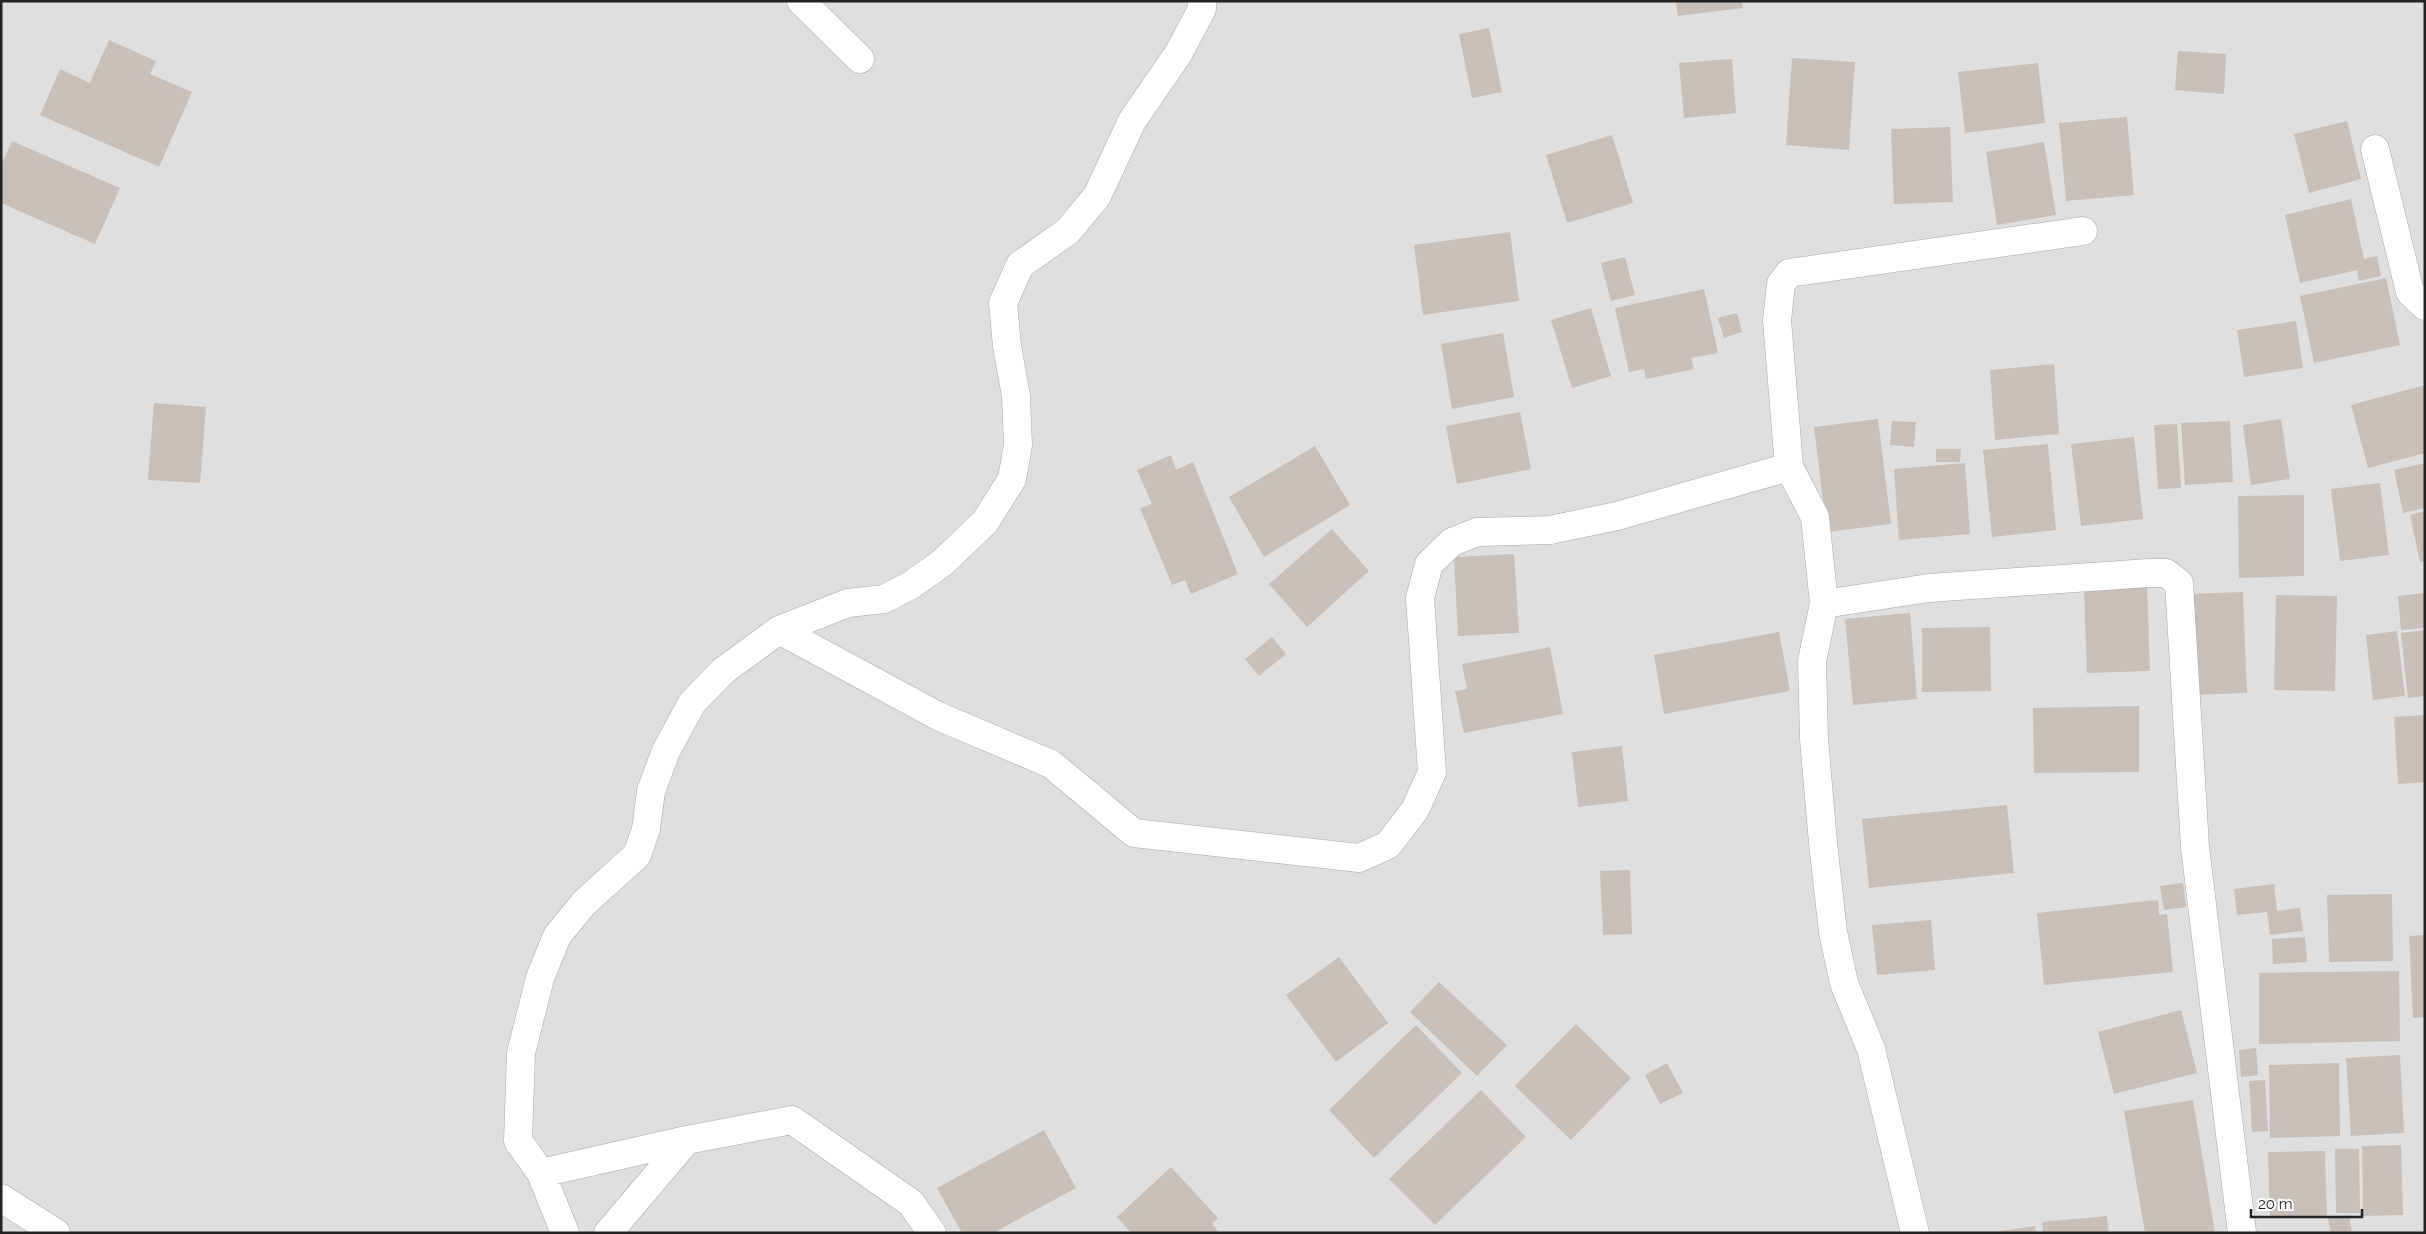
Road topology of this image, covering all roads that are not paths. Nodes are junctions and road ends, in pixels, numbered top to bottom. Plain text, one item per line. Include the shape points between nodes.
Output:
1 (801, 1) edge
2 (1202, 1) edge
3 (860, 59) dead end
4 (2375, 149) dead end
5 (2083, 231) dead end
6 (2425, 306) edge
7 (1789, 467) junction
8 (1824, 604) junction
9 (778, 630) junction
10 (687, 1140) junction
11 (541, 1173) junction
12 (1, 1198) edge
13 (56, 1233) edge
14 (565, 1233) edge
15 (608, 1233) edge
16 (932, 1233) edge
17 (1915, 1233) edge
18 (2242, 1233) edge

1 - 3 street
2 - 9 street via 1202,10 1178,54 1132,121 1097,196 1068,231 1020,265 1003,303 1006,346 1016,396 1018,445 1012,479 985,522 942,563 911,586 884,599 848,603
4 - 6 street via 2410,292
5 - 7 street via 1789,272 1781,284 1777,320
7 - 8 street via 1815,516
7 - 9 street via 1617,516 1550,530 1477,532 1452,542 1429,564 1420,598 1432,772 1415,810 1388,845 1359,858 1134,834 1050,764 938,716
8 - 17 street via 1812,661 1814,739 1833,932 1844,982 1871,1049
8 - 18 street via 1929,588 2149,573 2166,573 2179,583 2195,847
9 - 11 street via 723,671 692,703 666,751 651,791 646,829 637,855 584,903 557,936 540,978 522,1053 518,1141
10 - 11 street
10 - 15 street
10 - 16 street via 792,1120 911,1203
11 - 14 street
12 - 13 street

